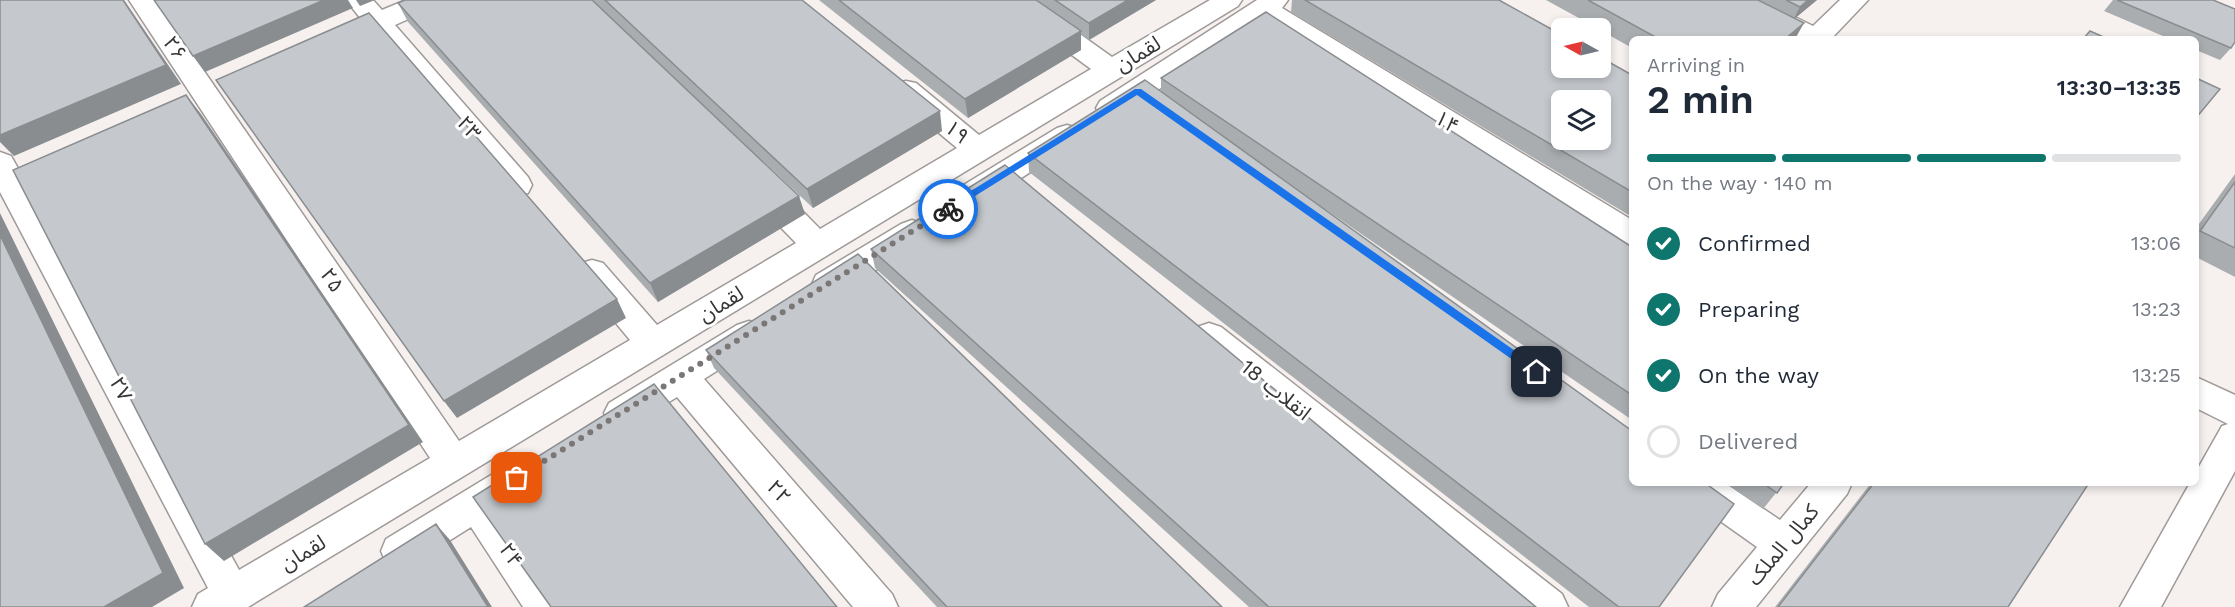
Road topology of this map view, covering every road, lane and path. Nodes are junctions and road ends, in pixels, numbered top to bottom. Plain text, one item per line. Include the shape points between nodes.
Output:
1 (142, 0) edge
2 (429, 0) edge
3 (1014, 0) edge
4 (1229, 0) edge
5 (1739, 0) edge
6 (1855, 0) edge
7 (1269, 4) edge
8 (369, 11) edge
9 (1809, 36) edge
10 (1818, 36) edge
11 (315, 50) edge
12 (1111, 70) junction
13 (888, 75) edge
14 (209, 97) joint
15 (978, 150) junction
16 (743, 170) edge
17 (1005, 173) junction
18 (10, 178) edge
19 (1033, 196) edge
20 (538, 210) edge
21 (1629, 233) edge
22 (818, 246) junction
23 (577, 255) edge
24 (857, 266) junction
25 (883, 291) edge
26 (808, 297) edge
27 (778, 315) edge
28 (1183, 315) edge
29 (652, 344) junction
30 (680, 376) junction
31 (2199, 393) edge
32 (2235, 412) edge
33 (599, 427) edge
34 (2235, 437) edge
35 (454, 463) junction
36 (538, 465) edge
37 (1699, 486) edge
38 (1831, 486) edge
39 (476, 503) junction
40 (1783, 544) junction
41 (378, 564) edge
42 (222, 601) edge
43 (545, 607) edge
44 (878, 607) edge
45 (1548, 607) edge
46 (1731, 607) edge
47 (2140, 607) edge

1 - 14 street, ۲۶
2 - 8 street
3 - 12 street
4 - 12 street, لقمان
5 - 9 street
6 - 10 street
7 - 17 street, لقمان via 1150,99
7 - 21 street, ۱۴
8 - 11 street
8 - 20 street, ۲۳
12 - 15 street, لقمان
13 - 15 street, ۱۹
14 - 35 street, ۲۵
15 - 22 street, لقمان
16 - 22 street
17 - 19 street
17 - 24 street, لقمان
18 - 42 street, ۲۷
22 - 29 street, لقمان
23 - 29 street
24 - 25 street
24 - 26 street, لقمان
27 - 30 street, لقمان
28 - 45 street, انقلاب 18
29 - 35 street, لقمان
30 - 33 street, لقمان
30 - 44 street, ۲۲
31 - 32 street
34 - 47 street
35 - 42 street, لقمان
36 - 39 street
37 - 40 street
38 - 40 street, کمال الملک
39 - 41 street
39 - 43 street, ۲۴
40 - 46 street, کمال الملک

